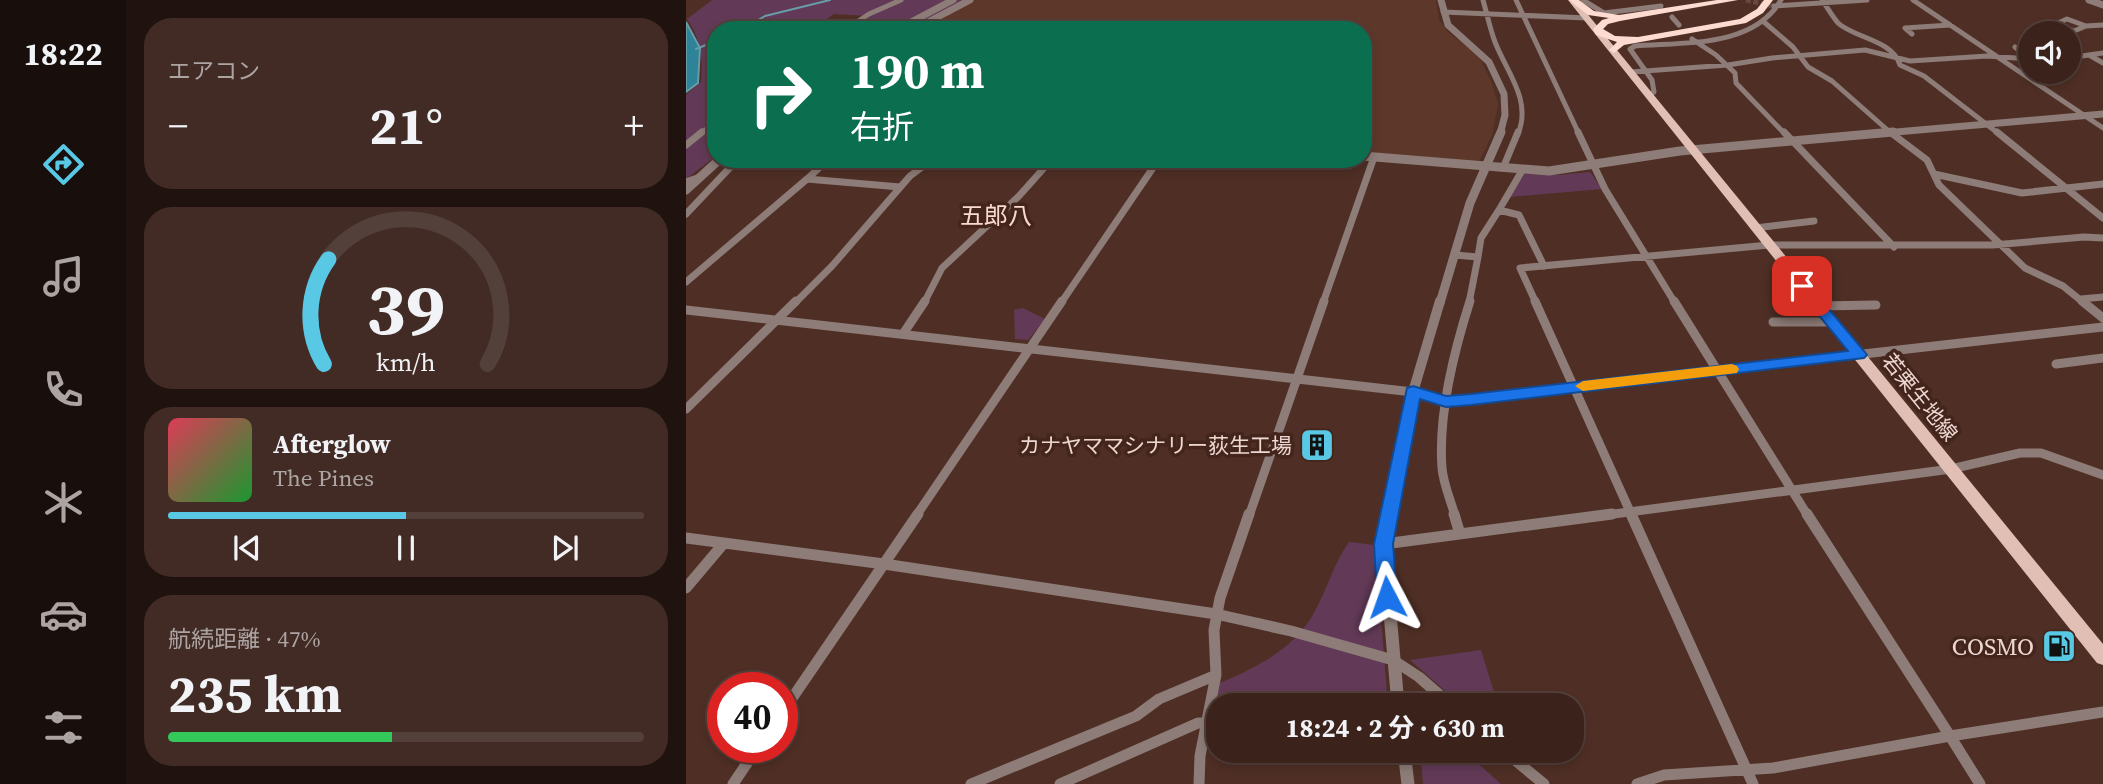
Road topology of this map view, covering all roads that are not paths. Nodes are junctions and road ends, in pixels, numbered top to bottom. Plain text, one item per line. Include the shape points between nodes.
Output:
1 (901, 0) edge
2 (953, 0) edge
3 (970, 0) edge
4 (1441, 0) edge
5 (1516, 0) edge
6 (1572, 0) edge
7 (1583, 0) edge
8 (1655, 0) edge
9 (1762, 0) edge
10 (1867, 0) edge
11 (1913, 0) edge
12 (2089, 0) edge
13 (1479, 1) edge
14 (1728, 1) edge
15 (1824, 1) edge
16 (1775, 3) edge
17 (2103, 5) edge
18 (1443, 12) junction
19 (1486, 14) junction
20 (1524, 15) junction
21 (1632, 15) junction
22 (1587, 18) junction
23 (1672, 18) dead end
24 (1760, 18) junction
25 (860, 21) edge
26 (913, 21) edge
27 (930, 21) edge
28 (1679, 25) dead end
29 (1950, 25) junction
30 (2103, 25) edge
31 (2086, 26) dead end
32 (1599, 33) junction
33 (1912, 34) dead end
34 (1640, 40) junction
35 (1694, 40) junction
36 (2015, 47) dead end
37 (1614, 50) junction
38 (2018, 50) edge
39 (2103, 53) edge
40 (1799, 55) junction
41 (2089, 55) junction
42 (1996, 56) junction
43 (2081, 56) edge
44 (1898, 58) junction
45 (2018, 58) edge
46 (2103, 63) edge
47 (1728, 65) junction
48 (1638, 71) junction
49 (2103, 114) edge
50 (2085, 116) junction
51 (1985, 124) junction
52 (2103, 128) edge
53 (707, 129) edge
54 (1891, 133) junction
55 (1791, 141) junction
56 (686, 145) edge
57 (1693, 150) junction
58 (1374, 157) joint
59 (1372, 162) edge
60 (1485, 166) junction
61 (1593, 166) junction
62 (710, 168) edge
63 (729, 168) edge
64 (819, 168) edge
65 (921, 168) edge
66 (1044, 168) edge
67 (1153, 168) edge
68 (1370, 168) edge
69 (1503, 168) junction
70 (1523, 169) junction
71 (1934, 174) junction
72 (700, 177) junction
73 (807, 179) junction
74 (686, 182) edge
75 (2103, 184) edge
76 (900, 187) junction
77 (2070, 188) junction
78 (686, 190) edge
79 (1499, 210) junction
80 (686, 214) edge
81 (2103, 218) edge
82 (1814, 221) dead end
83 (1755, 228) junction
84 (2103, 238) edge
85 (2000, 244) junction
86 (1769, 245) junction
87 (1894, 247) junction
88 (1455, 255) junction
89 (1646, 256) junction
90 (1479, 257) junction
91 (1544, 266) junction
92 (686, 282) edge
93 (2103, 297) edge
94 (2081, 299) junction
95 (1876, 305) dead end
96 (1819, 306) junction
97 (686, 310) edge
98 (2103, 318) edge
99 (775, 320) junction
100 (1773, 322) dead end
101 (1832, 322) junction
102 (2103, 327) edge
103 (903, 334) junction
104 (1029, 349) junction
105 (1859, 355) junction
106 (2103, 358) edge
107 (2056, 364) dead end
108 (1717, 371) junction
109 (1297, 379) junction
110 (1574, 387) junction
111 (1413, 392) junction
112 (1446, 401) junction
113 (686, 409) edge
114 (1951, 469) junction
115 (2103, 475) edge
116 (1791, 489) junction
117 (1630, 511) junction
118 (1460, 534) junction
119 (686, 538) edge
120 (724, 543) junction
121 (1384, 544) junction
122 (884, 564) junction
123 (686, 588) edge
124 (1216, 614) junction
125 (2103, 657) edge
126 (1392, 660) junction
127 (1216, 675) junction
128 (798, 690) edge
129 (1396, 693) edge
130 (1437, 693) edge
131 (2103, 712) edge
132 (1205, 723) junction
133 (1950, 736) junction
134 (747, 763) edge
135 (1405, 763) edge
136 (1519, 763) edge
137 (1747, 771) junction
138 (733, 784) edge
139 (971, 784) edge
140 (1060, 784) edge
141 (1199, 784) edge
142 (1408, 784) edge
143 (1544, 784) edge
144 (1637, 784) edge
145 (1753, 784) edge
146 (1980, 784) edge

1 - 25 street
2 - 26 street
3 - 27 street
4 - 18 street
5 - 20 street
6 - 21 highway via 1600,15
6 - 22 main road, 若栗生地線
7 - 8 street via 1596,10 1614,13 1661,6
9 - 24 highway
10 - 15 street
11 - 29 street
12 - 17 street
13 - 19 street
14 - 21 highway
15 - 16 street
15 - 44 street via 1839,24
16 - 24 highway
18 - 19 street
18 - 60 street via 1448,25 1484,55 1504,94 1502,130
19 - 20 street
19 - 69 street via 1521,94 1522,124
20 - 22 street
20 - 61 street
21 - 32 highway via 1605,22
22 - 32 main road, 若栗生地線
23 - 28 street
24 - 34 highway
24 - 35 street via 1740,33
24 - 40 street
29 - 33 street via 1905,28
29 - 42 street
30 - 31 street
32 - 34 highway
32 - 37 main road, 若栗生地線
34 - 37 highway via 1621,43
35 - 47 street
35 - 48 street via 1630,49
36 - 38 street
37 - 48 main road, 若栗生地線
39 - 41 street
40 - 44 street via 1865,50
40 - 47 street
40 - 54 street
41 - 43 street
41 - 46 street
42 - 44 street
42 - 45 street
42 - 50 street
44 - 51 street via 1900,65 1924,76
47 - 48 street
47 - 55 street via 1736,83
48 - 57 main road, 若栗生地線 via 1650,95
49 - 50 street
50 - 51 street
50 - 52 street
51 - 54 street
51 - 77 street
53 - 56 street
54 - 55 street
54 - 71 street via 1927,160
55 - 57 street
55 - 87 street
57 - 61 street
57 - 83 main road, 若栗生地線
58 - 59 street
58 - 60 street
60 - 69 street
60 - 88 street
61 - 70 street
61 - 89 street
62 - 72 street
63 - 80 street
64 - 73 street
65 - 76 street
66 - 103 street via 942,268
67 - 104 street
68 - 109 street
69 - 70 street
70 - 79 street
71 - 77 street via 2022,193
71 - 85 street via 1939,185
72 - 74 street
72 - 78 street
73 - 76 street
73 - 92 street
75 - 77 street
76 - 99 street via 832,267
77 - 81 street
79 - 90 street via 1480,236
79 - 91 street via 1519,215
82 - 83 street
83 - 86 main road, 若栗生地線
84 - 85 street
85 - 87 street
85 - 94 street via 2035,275
86 - 87 street
86 - 89 street
86 - 96 main road, 若栗生地線
88 - 90 street
88 - 111 street
89 - 91 street
89 - 108 street
90 - 112 street
91 - 110 street via 1520,268
93 - 94 street
94 - 98 street
95 - 96 street
96 - 101 main road, 若栗生地線
97 - 99 street
99 - 103 street
99 - 113 street
100 - 101 street
101 - 105 main road, 若栗生地線
102 - 105 street
103 - 104 street
104 - 109 street
104 - 122 street
105 - 108 street
105 - 114 main road, 若栗生地線
106 - 107 street
108 - 110 street
108 - 116 street
109 - 111 street
109 - 124 street
110 - 112 street
110 - 117 street
111 - 112 street
111 - 121 street
112 - 118 street via 1442,469
114 - 115 street via 2020,453 2041,453
114 - 116 street
114 - 125 main road, 若栗生地線
116 - 117 street
116 - 133 street
117 - 118 street
117 - 137 street
118 - 121 street
119 - 120 street
120 - 122 street
120 - 123 street
121 - 126 street
122 - 124 street
122 - 128 street
124 - 126 street
124 - 127 street
126 - 129 street
126 - 130 street
127 - 132 street
127 - 139 street via 1158,699 1136,716
131 - 133 street
132 - 140 street
132 - 141 street
133 - 137 street
133 - 146 street
134 - 138 street
135 - 142 street
136 - 143 street
137 - 144 street via 1679,772
137 - 145 street

